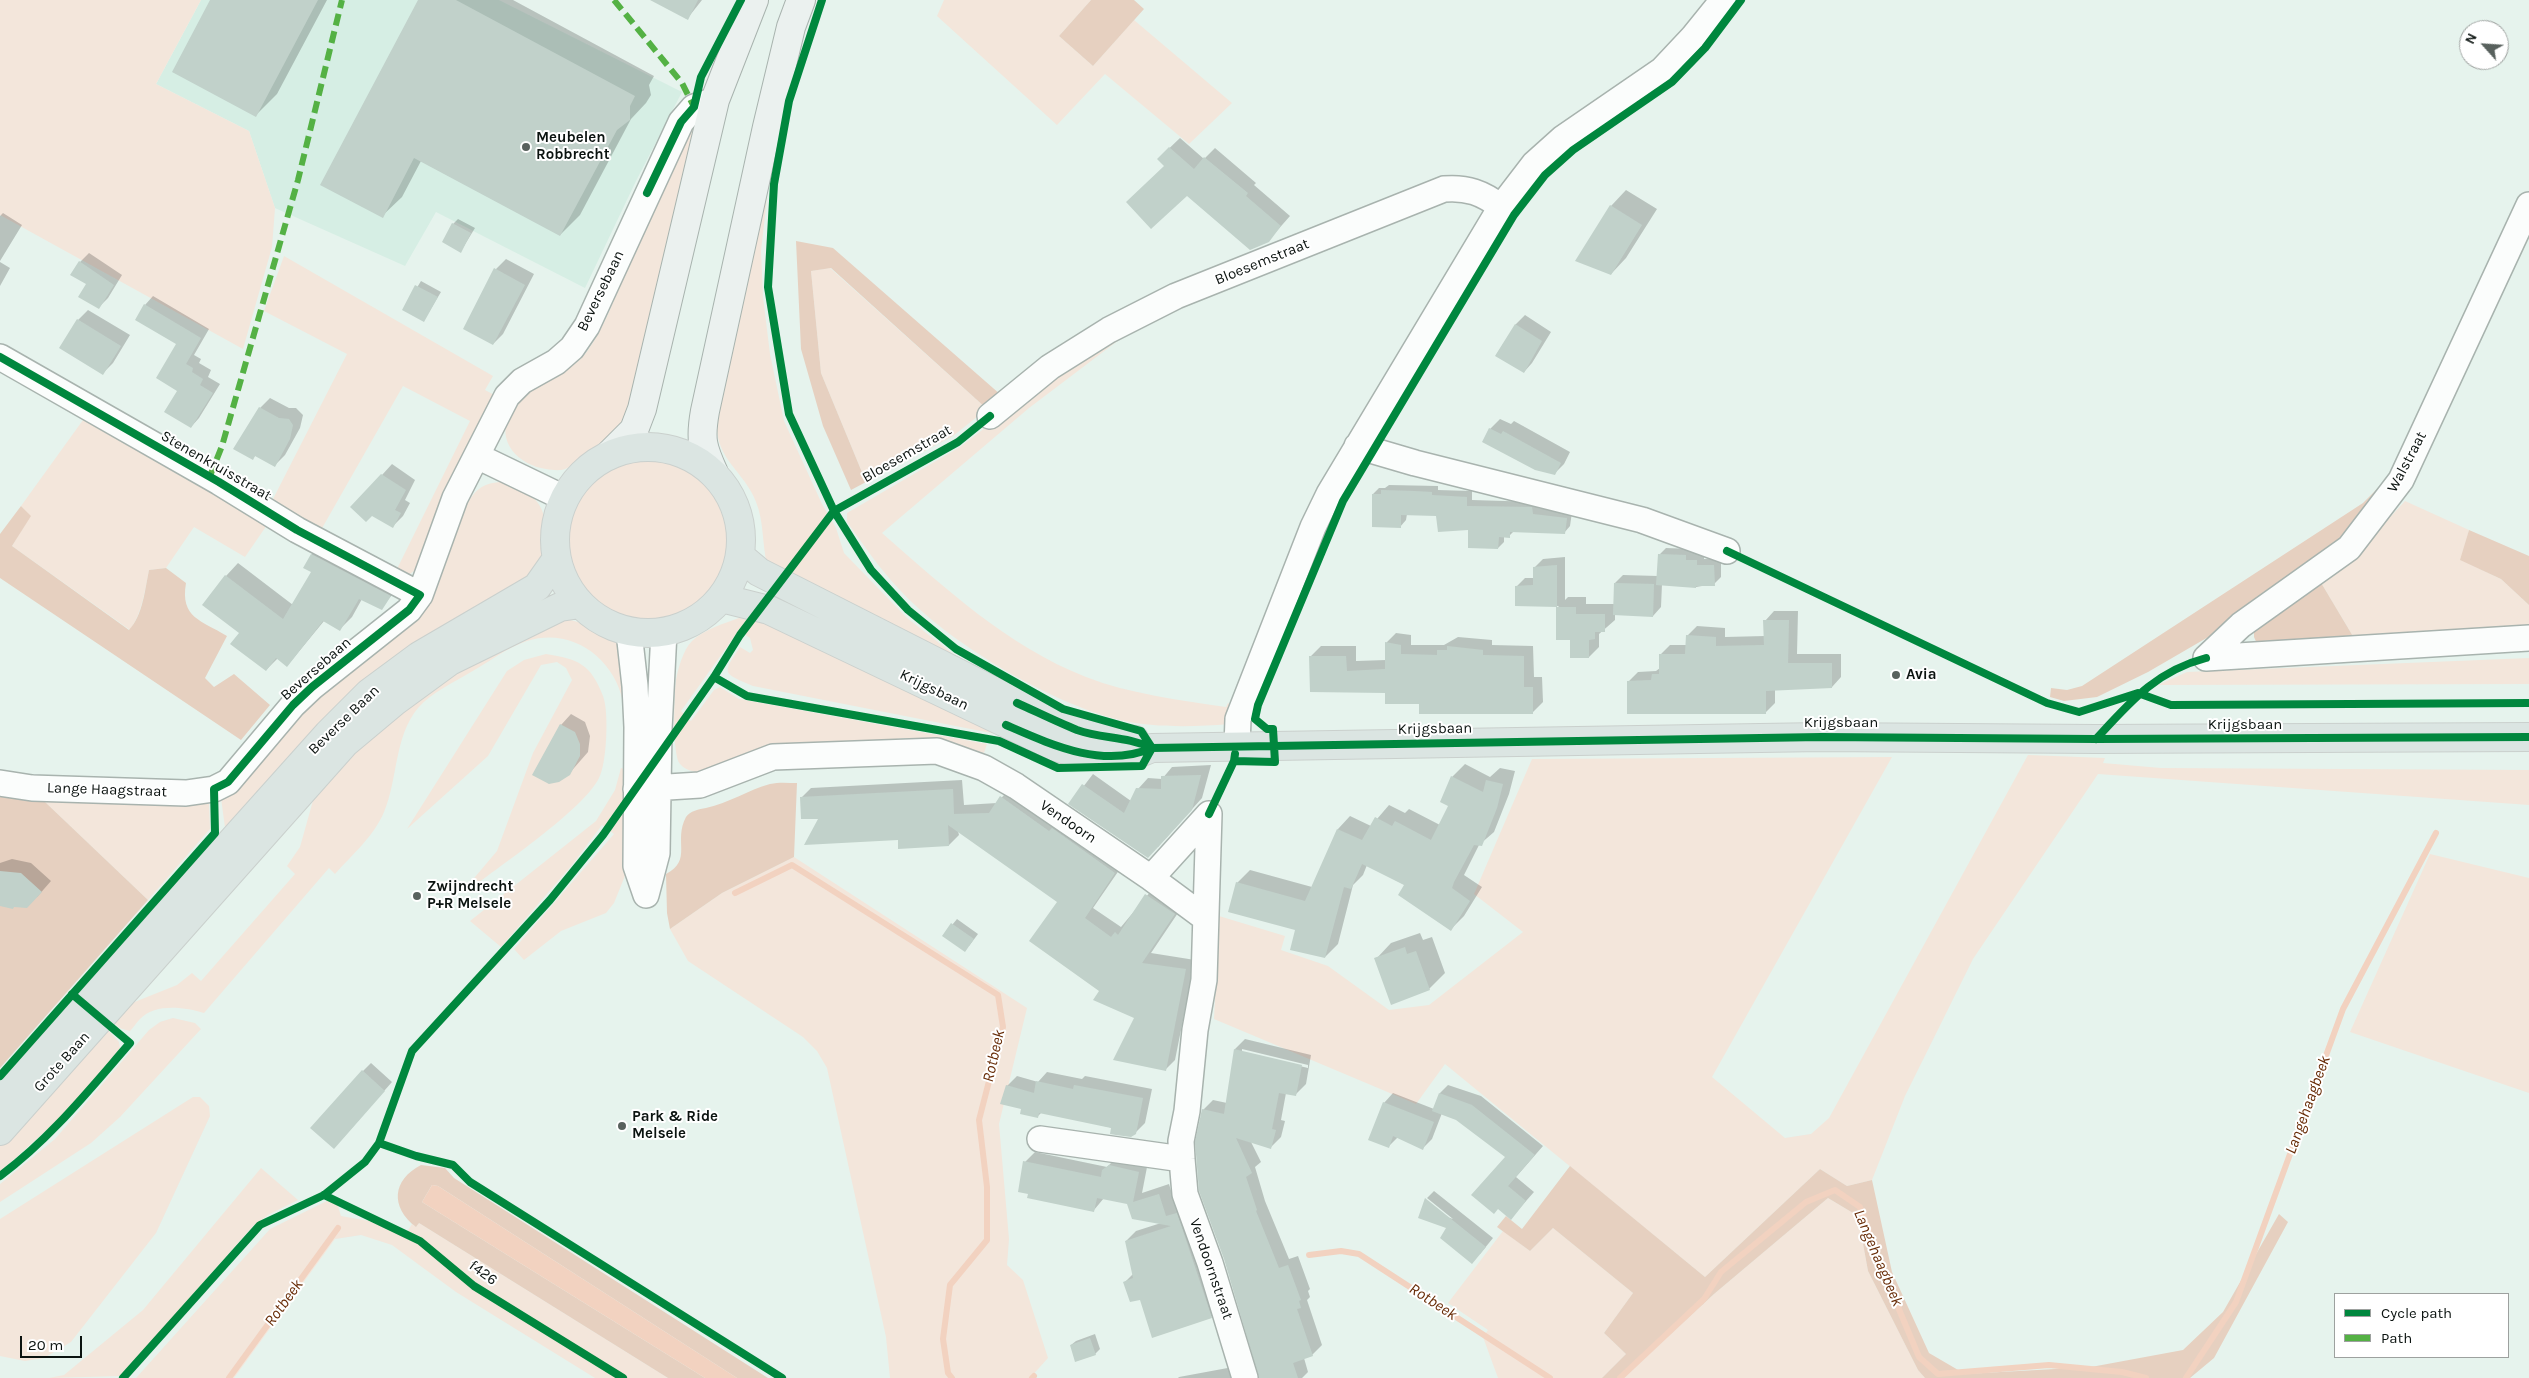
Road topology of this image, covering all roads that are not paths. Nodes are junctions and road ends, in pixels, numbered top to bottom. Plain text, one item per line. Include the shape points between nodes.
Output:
1 (754, 0) edge
2 (801, 0) edge
3 (1723, 0) edge
4 (715, 100) junction
5 (2529, 205) edge
6 (1501, 206) junction
7 (0, 357) edge
8 (990, 416) dead end
9 (1357, 446) junction
10 (609, 455) junction
11 (476, 456) junction
12 (714, 473) junction
13 (564, 498) junction
14 (1727, 551) dead end
15 (740, 556) junction
16 (556, 560) junction
17 (420, 595) junction
18 (721, 598) junction
19 (580, 604) junction
20 (629, 632) junction
21 (664, 632) junction
22 (2529, 638) edge
23 (2529, 737) edge
24 (1237, 746) junction
25 (1152, 748) junction
26 (0, 783) edge
27 (214, 789) joint
28 (647, 789) junction
29 (1151, 878) junction
30 (1204, 918) junction
31 (173, 921) junction
32 (0, 1100) edge
33 (0, 1131) edge
34 (1040, 1139) dead end
35 (1182, 1159) junction
36 (1245, 1378) edge

1 - 4 main road
2 - 12 main road via 791,27 767,128 705,410 702,447
3 - 6 street via 1662,70 1563,138 1534,164
4 - 10 main road via 642,409 634,430
4 - 11 street, Beversebaan via 694,107 681,122 587,326 572,348 556,362 522,381 507,396
5 - 22 street, Walstraat via 2401,480 2376,516 2349,548 2241,625 2206,658
6 - 8 street, Bloesemstraat via 1485,195 1461,187 1444,189 1176,296 1109,330 1050,368
6 - 9 street
7 - 17 street, Stenenkruisstraat via 297,530
9 - 14 street via 1642,520
9 - 24 street via 1329,494 1310,536 1238,718
10 - 12 main road via 636,447 664,448 691,457
10 - 13 main road via 583,473
11 - 13 street
11 - 17 street, Beversebaan via 455,498
12 - 15 main road via 731,497 737,516
13 - 16 main road via 555,529
15 - 18 main road via 733,578
15 - 25 main road, Krijgsbaan via 759,572 1017,703 1077,730 1133,739
16 - 19 main road via 565,584
16 - 31 main road, Beverse Baan via 541,583 526,596 420,656 369,693 328,734
17 - 27 street, Beversebaan via 409,610 312,687 228,782
18 - 21 main road via 705,614
18 - 25 main road, Krijgsbaan via 769,610 1056,747 1080,754 1135,755
19 - 20 main road via 602,622
19 - 31 main road, Beverse Baan via 560,607 450,661 394,702 345,743
20 - 21 main road
20 - 28 street
21 - 28 street
23 - 24 main road, Krijgsbaan via 2096,739 1821,736
24 - 25 main road, Krijgsbaan
26 - 27 street, Lange Haagstraat via 32,788 186,793
28 - 29 street, Vendoorn via 700,785 773,757 937,751 984,768 1016,786
29 - 30 street, Vendoorn
29 - 30 street via 1209,814
30 - 35 street, Vendoornstraat via 1204,980 1181,1141
31 - 32 main road, Grote Baan
31 - 33 main road, Grote Baan
34 - 35 street
35 - 36 street, Vendoornstraat via 1185,1194

